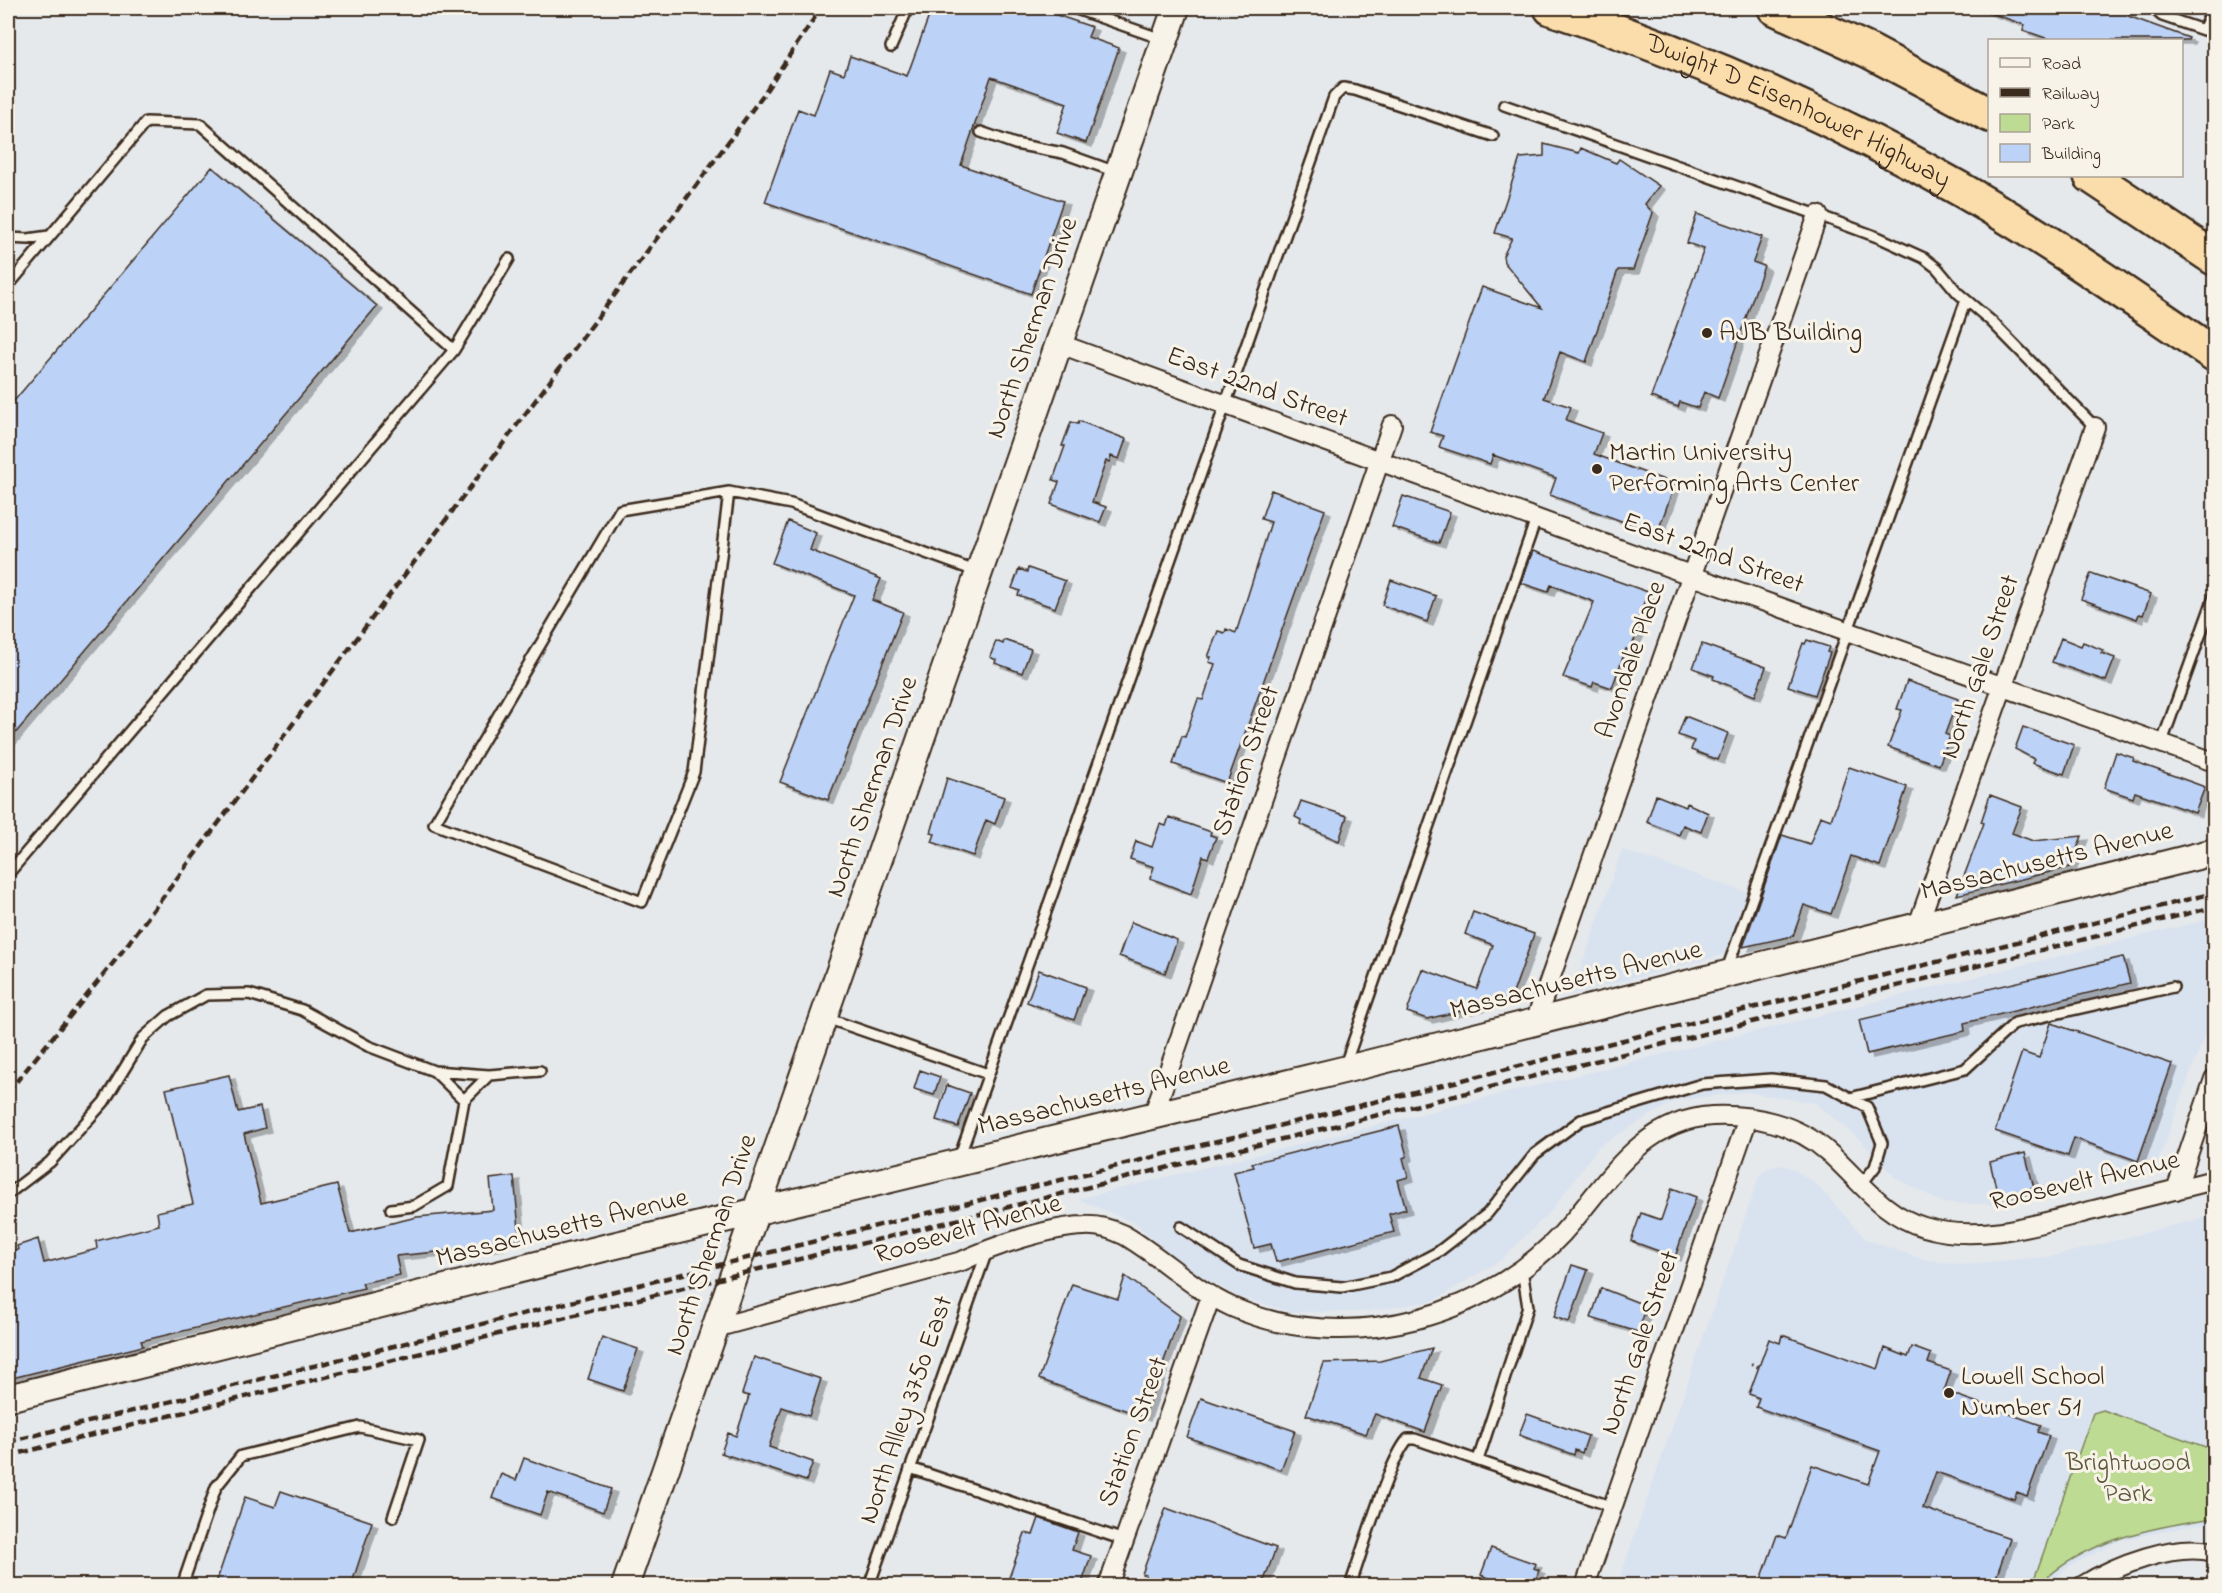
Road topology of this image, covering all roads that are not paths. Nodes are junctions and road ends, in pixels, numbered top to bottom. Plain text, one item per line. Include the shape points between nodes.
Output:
1 (908, 8) edge
2 (1073, 8) edge
3 (1176, 8) edge
4 (1551, 8) edge
5 (1775, 8) edge
6 (2153, 8) edge
7 (2213, 8) edge
8 (1164, 40) junction
9 (891, 48) dead end
10 (1504, 105) dead end
11 (1988, 114) edge
12 (981, 132) dead end
13 (1493, 136) dead end
14 (1118, 172) junction
15 (2092, 177) edge
16 (1818, 215) junction
17 (49, 236) junction
18 (8, 238) edge
19 (2214, 258) edge
20 (508, 259) dead end
21 (8, 286) edge
22 (1966, 300) junction
23 (1060, 344) junction
24 (454, 350) junction
25 (2214, 354) edge
26 (1224, 404) junction
27 (1392, 425) dead end
28 (2095, 427) joint
29 (1380, 462) junction
30 (729, 492) junction
31 (1536, 519) junction
32 (980, 572) junction
33 (1690, 575) junction
34 (2214, 597) edge
35 (1848, 631) junction
36 (2002, 687) junction
37 (2162, 742) junction
38 (2214, 762) edge
39 (2214, 852) edge
40 (8, 873) edge
41 (1918, 925) junction
42 (1725, 974) junction
43 (2174, 987) dead end
44 (824, 1018) junction
45 (1535, 1022) junction
46 (1343, 1070) junction
47 (434, 1071) junction
48 (540, 1071) dead end
49 (988, 1074) junction
50 (489, 1075) junction
51 (2214, 1079) edge
52 (1850, 1098) junction
53 (464, 1100) junction
54 (1152, 1116) junction
55 (1748, 1118) junction
56 (957, 1163) junction
57 (2214, 1180) edge
58 (1861, 1185) junction
59 (2176, 1190) junction
60 (8, 1194) edge
61 (392, 1209) dead end
62 (755, 1213) junction
63 (1181, 1227) dead end
64 (987, 1249) junction
65 (1522, 1270) junction
66 (1210, 1296) junction
67 (715, 1328) junction
68 (8, 1398) edge
69 (1478, 1460) junction
70 (910, 1468) junction
71 (1613, 1507) junction
72 (393, 1517) dead end
73 (1124, 1540) junction
74 (2214, 1552) edge
75 (182, 1586) edge
76 (625, 1586) edge
77 (869, 1586) edge
78 (1108, 1586) edge
79 (1350, 1586) edge
80 (1585, 1586) edge
81 (2082, 1586) edge

1 - 9 lane
2 - 8 lane
3 - 8 main road, North Sherman Drive
4 - 25 highway, Dwight D Eisenhower Highway via 1628,34 1766,90 1926,171 2063,252
5 - 11 highway via 1869,51
6 - 7 lane via 2163,16 2203,30
8 - 14 main road, North Sherman Drive
10 - 16 lane
12 - 14 lane
13 - 26 lane via 1343,88 1334,97
14 - 23 main road, North Sherman Drive
15 - 19 highway
16 - 22 lane via 1924,258
16 - 33 street, Avondale Place
17 - 18 lane
17 - 21 lane
17 - 24 lane via 146,122 200,124
20 - 24 lane
22 - 28 lane
22 - 35 lane
23 - 26 street, East 22nd Street
23 - 32 main road, North Sherman Drive
24 - 40 lane
26 - 29 street, East 22nd Street
26 - 49 lane
27 - 29 street, Station Street
28 - 36 street, North Gale Street
29 - 31 street, East 22nd Street
29 - 54 street, Station Street
30 - 30 lane via 620,510 434,824 642,902 694,772
30 - 32 lane via 791,504
31 - 33 street, East 22nd Street
31 - 46 lane
32 - 44 main road, North Sherman Drive
33 - 35 street, East 22nd Street
33 - 45 street, Avondale Place
34 - 37 lane
35 - 36 street, East 22nd Street
35 - 42 lane
36 - 37 street, East 22nd Street
36 - 41 street, North Gale Street
37 - 38 street, East 22nd Street
39 - 41 main road, Massachusetts Avenue
41 - 42 main road, Massachusetts Avenue
42 - 45 main road, Massachusetts Avenue
43 - 52 lane via 2015,1023 1965,1069
44 - 49 lane
44 - 62 main road, North Sherman Drive
45 - 46 main road, Massachusetts Avenue
46 - 54 main road, Massachusetts Avenue
47 - 50 lane
47 - 53 lane
47 - 60 lane via 368,1046 302,1010 249,994 206,995 168,1016 143,1038 104,1102 50,1162
48 - 50 lane
49 - 56 lane
50 - 53 lane
51 - 59 street
52 - 58 lane via 1868,1107 1882,1143 1875,1167
52 - 63 lane via 1826,1085 1771,1078 1702,1084 1581,1120 1535,1154 1487,1214 1438,1252 1391,1277 1342,1287 1295,1284 1239,1265
53 - 61 lane via 448,1186 414,1206
54 - 56 main road, Massachusetts Avenue
55 - 58 street, Roosevelt Avenue via 1784,1126 1812,1140
55 - 65 street, Roosevelt Avenue via 1703,1117 1668,1128 1642,1143 1624,1158 1564,1233
55 - 71 street, North Gale Street
56 - 62 main road, Massachusetts Avenue
57 - 59 street, Roosevelt Avenue
58 - 59 street, Roosevelt Avenue via 1893,1213 1924,1227 1986,1233
62 - 67 main road, North Sherman Drive
62 - 68 main road, Massachusetts Avenue
64 - 66 street, Roosevelt Avenue via 1083,1226 1110,1229 1136,1242
64 - 67 street, Roosevelt Avenue via 962,1261
64 - 70 lane, North Alley 3750 East
65 - 66 street, Roosevelt Avenue via 1484,1293 1416,1319 1347,1330 1274,1322
65 - 69 lane via 1528,1307
66 - 73 street, Station Street
67 - 76 main road, North Sherman Drive
69 - 71 lane
69 - 79 lane via 1408,1439 1389,1475
70 - 73 lane
70 - 77 lane, North Alley 3750 East
71 - 80 street, North Gale Street
72 - 75 lane via 419,1440 360,1427 241,1456 216,1487
73 - 78 street, Station Street
74 - 81 street via 2193,1548 2133,1562

